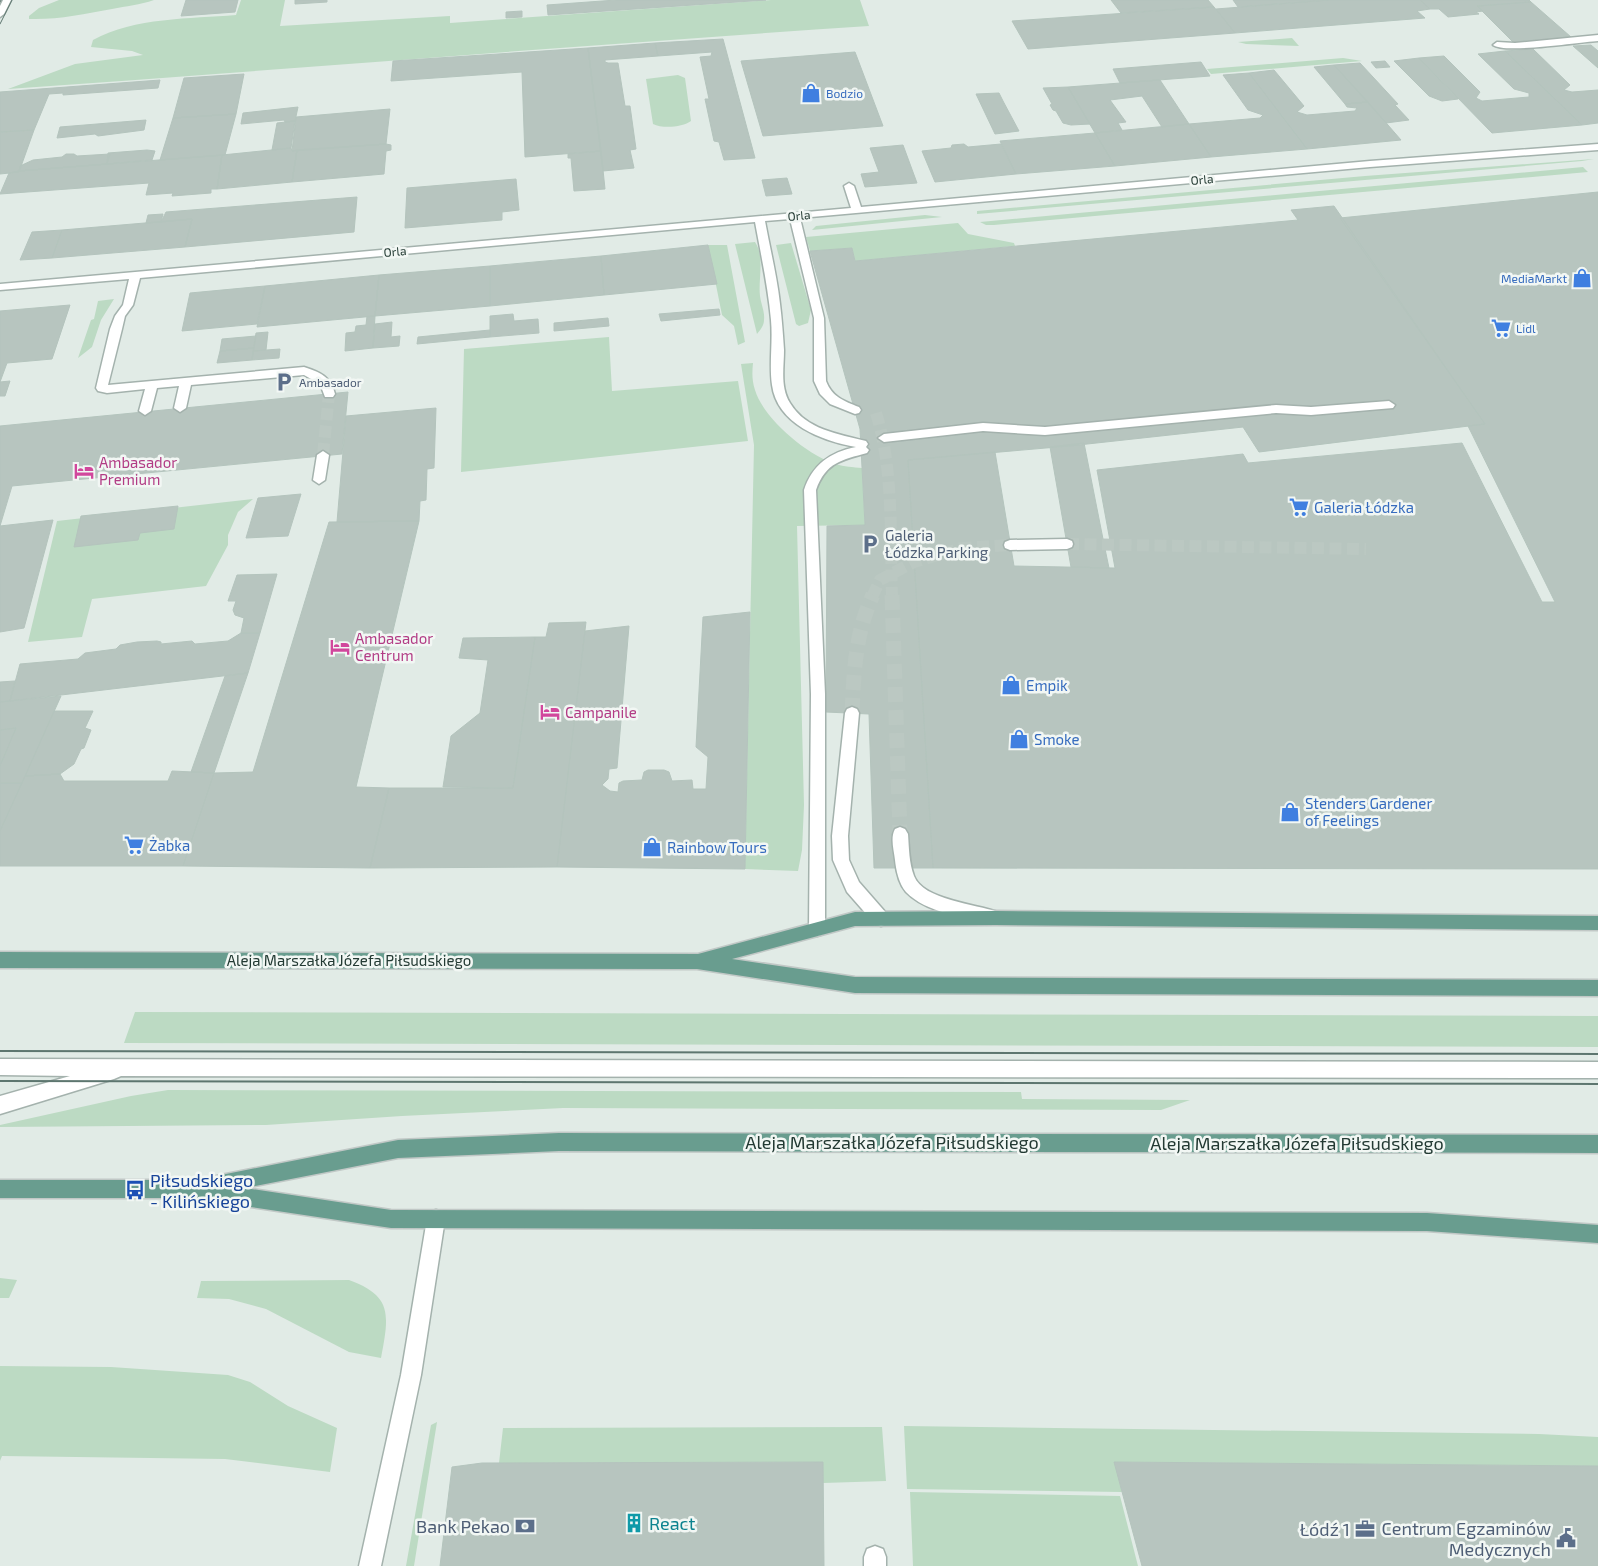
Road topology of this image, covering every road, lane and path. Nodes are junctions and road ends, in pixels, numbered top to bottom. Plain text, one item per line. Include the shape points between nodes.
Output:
1 (7, 0) edge
2 (0, 14) edge
3 (1598, 38) edge
4 (1497, 45) dead end
5 (1598, 147) edge
6 (849, 186) dead end
7 (857, 210) junction
8 (794, 215) junction
9 (759, 218) junction
10 (136, 275) junction
11 (0, 287) edge
12 (186, 382) junction
13 (152, 385) junction
14 (329, 394) tunnel mouth
15 (1389, 405) dead end
16 (180, 408) dead end
17 (855, 410) dead end
18 (145, 411) dead end
19 (884, 438) dead end
20 (323, 455) tunnel mouth
21 (319, 480) dead end
22 (1010, 544) tunnel mouth
23 (1067, 544) tunnel mouth
24 (852, 713) tunnel mouth
25 (900, 834) tunnel mouth
26 (996, 918) junction
27 (881, 920) junction
28 (1598, 923) edge
29 (817, 929) junction
30 (0, 960) edge
31 (697, 961) junction
32 (1598, 988) edge
33 (0, 1066) edge
34 (129, 1067) junction
35 (1598, 1070) edge
36 (0, 1105) edge
37 (1598, 1144) edge
38 (0, 1189) edge
39 (191, 1189) junction
40 (436, 1218) junction
41 (1598, 1234) edge
42 (370, 1566) edge

1 - 2 street
3 - 4 street
5 - 7 street, Orla via 1438,158
6 - 7 street
7 - 8 street, Orla
8 - 9 street, Orla
8 - 17 street via 819,318 820,381 834,401
9 - 10 street, Orla
9 - 29 street via 774,303 780,394 799,420 813,430 862,447 830,460 812,479 810,490 818,694
10 - 11 street, Orla
10 - 13 street via 128,305 116,329 102,388
12 - 13 street
12 - 14 street via 304,371 322,377 328,384
12 - 16 street
13 - 18 street
15 - 19 street via 1311,411 1276,409 1045,431 983,427
20 - 21 street
22 - 23 street
24 - 27 street via 840,836 841,860 853,887
25 - 26 street via 904,868 911,886 930,900
26 - 27 main road, Aleja Marszałka Józefa Piłsudskiego
26 - 28 main road, Aleja Marszałka Józefa Piłsudskiego
27 - 29 main road, Aleja Marszałka Józefa Piłsudskiego via 855,919
29 - 31 main road, Aleja Marszałka Józefa Piłsudskiego
30 - 31 main road, Aleja Marszałka Józefa Piłsudskiego
31 - 32 main road, Aleja Marszałka Józefa Piłsudskiego via 855,984
33 - 34 street
34 - 35 street
34 - 36 street
37 - 39 main road, Aleja Marszałka Józefa Piłsudskiego via 480,1144 398,1149
38 - 39 main road, Aleja Marszałka Józefa Piłsudskiego
39 - 40 main road, Aleja Marszałka Józefa Piłsudskiego via 391,1219
40 - 41 main road, Aleja Marszałka Józefa Piłsudskiego via 1427,1222
40 - 42 street via 412,1375

